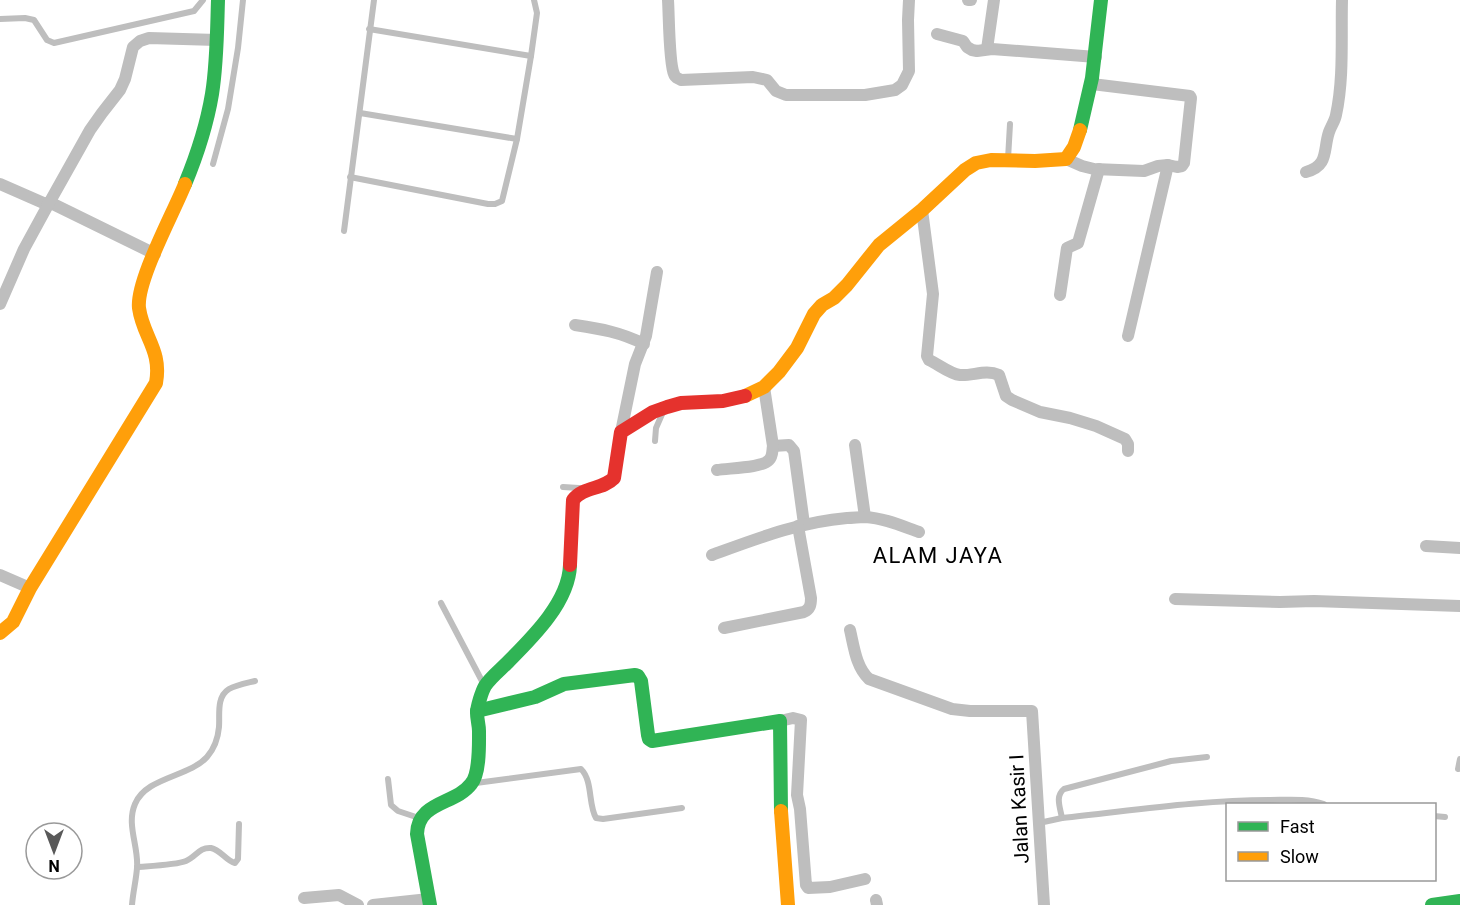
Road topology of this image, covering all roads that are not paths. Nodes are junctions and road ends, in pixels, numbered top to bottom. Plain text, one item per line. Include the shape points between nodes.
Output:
1 (203, 0) edge
2 (218, 0) edge
3 (243, 0) edge
4 (374, 0) edge
5 (534, 0) edge
6 (668, 0) edge
7 (909, 0) edge
8 (994, 0) edge
9 (1101, 0) edge
10 (1342, 0) edge
11 (0, 20) edge
12 (369, 28) junction
13 (937, 34) dead end
14 (217, 40) junction
15 (987, 49) junction
16 (531, 56) junction
17 (1096, 57) junction
18 (1092, 84) junction
19 (360, 113) junction
20 (1010, 124) dead end
21 (517, 139) junction
22 (1066, 159) junction
23 (1008, 160) junction
24 (213, 164) dead end
25 (1168, 165) junction
26 (1099, 170) junction
27 (1306, 172) dead end
28 (350, 177) junction
29 (0, 184) edge
30 (48, 204) junction
31 (922, 210) junction
32 (344, 231) dead end
33 (155, 254) junction
34 (657, 272) dead end
35 (1060, 295) dead end
36 (0, 304) edge
37 (575, 325) dead end
38 (1128, 336) dead end
39 (644, 345) junction
40 (764, 387) junction
41 (667, 407) junction
42 (621, 432) junction
43 (656, 441) dead end
44 (855, 445) dead end
45 (773, 446) junction
46 (1128, 451) dead end
47 (717, 470) dead end
48 (563, 487) dead end
49 (589, 488) junction
50 (865, 517) junction
51 (801, 525) junction
52 (919, 532) dead end
53 (1426, 546) dead end
54 (1460, 548) edge
55 (712, 555) dead end
56 (0, 575) edge
57 (30, 588) junction
58 (1175, 599) dead end
59 (441, 603) dead end
60 (1460, 606) edge
61 (724, 628) dead end
62 (849, 630) dead end
63 (0, 633) edge
64 (255, 681) dead end
65 (485, 686) junction
66 (477, 711) junction
67 (780, 721) junction
68 (1207, 757) dead end
69 (1460, 759) edge
70 (1458, 769) dead end
71 (388, 779) dead end
72 (472, 784) junction
73 (1320, 803) edge
74 (682, 808) dead end
75 (1436, 816) edge
76 (1445, 817) dead end
77 (420, 818) junction
78 (1062, 818) junction
79 (1039, 823) junction
80 (239, 824) dead end
81 (137, 867) junction
82 (865, 879) dead end
83 (304, 898) dead end
84 (430, 902) edge
85 (1453, 903) edge
86 (132, 905) edge
87 (358, 905) edge
88 (373, 905) edge
89 (788, 905) edge
90 (1044, 905) edge
91 (1432, 905) edge

1 - 11 lane via 194,11 54,43 47,40 34,20
2 - 14 street
3 - 24 lane via 228,109
4 - 12 lane
5 - 16 lane via 537,13
6 - 7 street via 671,60 676,77 753,77 767,80 786,96 865,95 895,90 902,85 909,70
8 - 15 street
9 - 17 street
10 - 27 street via 1336,117 1320,166
12 - 16 lane
12 - 19 lane
13 - 15 street via 963,41 972,50
14 - 30 street via 149,38 136,42 120,90 96,122
14 - 33 street via 204,128
15 - 17 street
16 - 21 lane
17 - 18 street
18 - 22 street via 1075,149
18 - 25 street via 1190,96 1184,163 1177,167
19 - 21 lane
19 - 28 lane
20 - 23 lane
21 - 28 lane via 502,201 495,204
22 - 23 street
22 - 26 street
23 - 31 street via 976,163
25 - 26 street via 1144,171
25 - 38 street
26 - 35 street via 1078,243 1067,248
28 - 32 lane
29 - 30 street
30 - 33 street
30 - 36 street
31 - 40 street via 879,244 847,285 822,305 797,348
31 - 46 street via 933,305 929,360 958,375 994,372 1012,400 1040,412 1096,426 1125,439
33 - 57 street via 138,306 155,350 159,376
34 - 39 street
37 - 39 street via 612,331
39 - 42 street via 634,364
40 - 41 street via 723,401
40 - 45 street
41 - 42 street
41 - 43 lane via 656,428
42 - 49 street via 614,477 608,483
44 - 50 street
45 - 47 street via 768,462
45 - 51 street via 789,445 794,451
48 - 49 lane
49 - 65 street via 577,495 572,504 570,570 562,597
50 - 51 street
50 - 52 street
51 - 55 street
51 - 61 street via 811,606 804,612
53 - 54 street
56 - 57 street
57 - 63 street via 13,622
58 - 60 street
59 - 65 lane
62 - 79 street, Jalan Kasir I via 859,665 869,679 952,709 1032,711
64 - 81 lane via 225,693 220,702 216,741 206,758 145,791 136,802 132,833
65 - 66 street
66 - 67 street via 536,697 564,684 634,675 641,681 652,741
66 - 72 street via 478,762
67 - 82 street via 801,720 797,795 806,885 830,887
67 - 89 street
68 - 78 lane via 1171,761 1064,789 1058,798
69 - 70 lane
71 - 77 lane via 391,806
72 - 74 lane via 581,769 596,818
72 - 77 street
73 - 78 lane via 1252,800
75 - 76 lane
77 - 84 street via 417,834
78 - 79 lane
79 - 90 street, Jalan Kasir I
80 - 81 lane via 235,863 209,848 185,862
81 - 86 lane
83 - 87 street via 339,895
84 - 88 street
85 - 91 street

